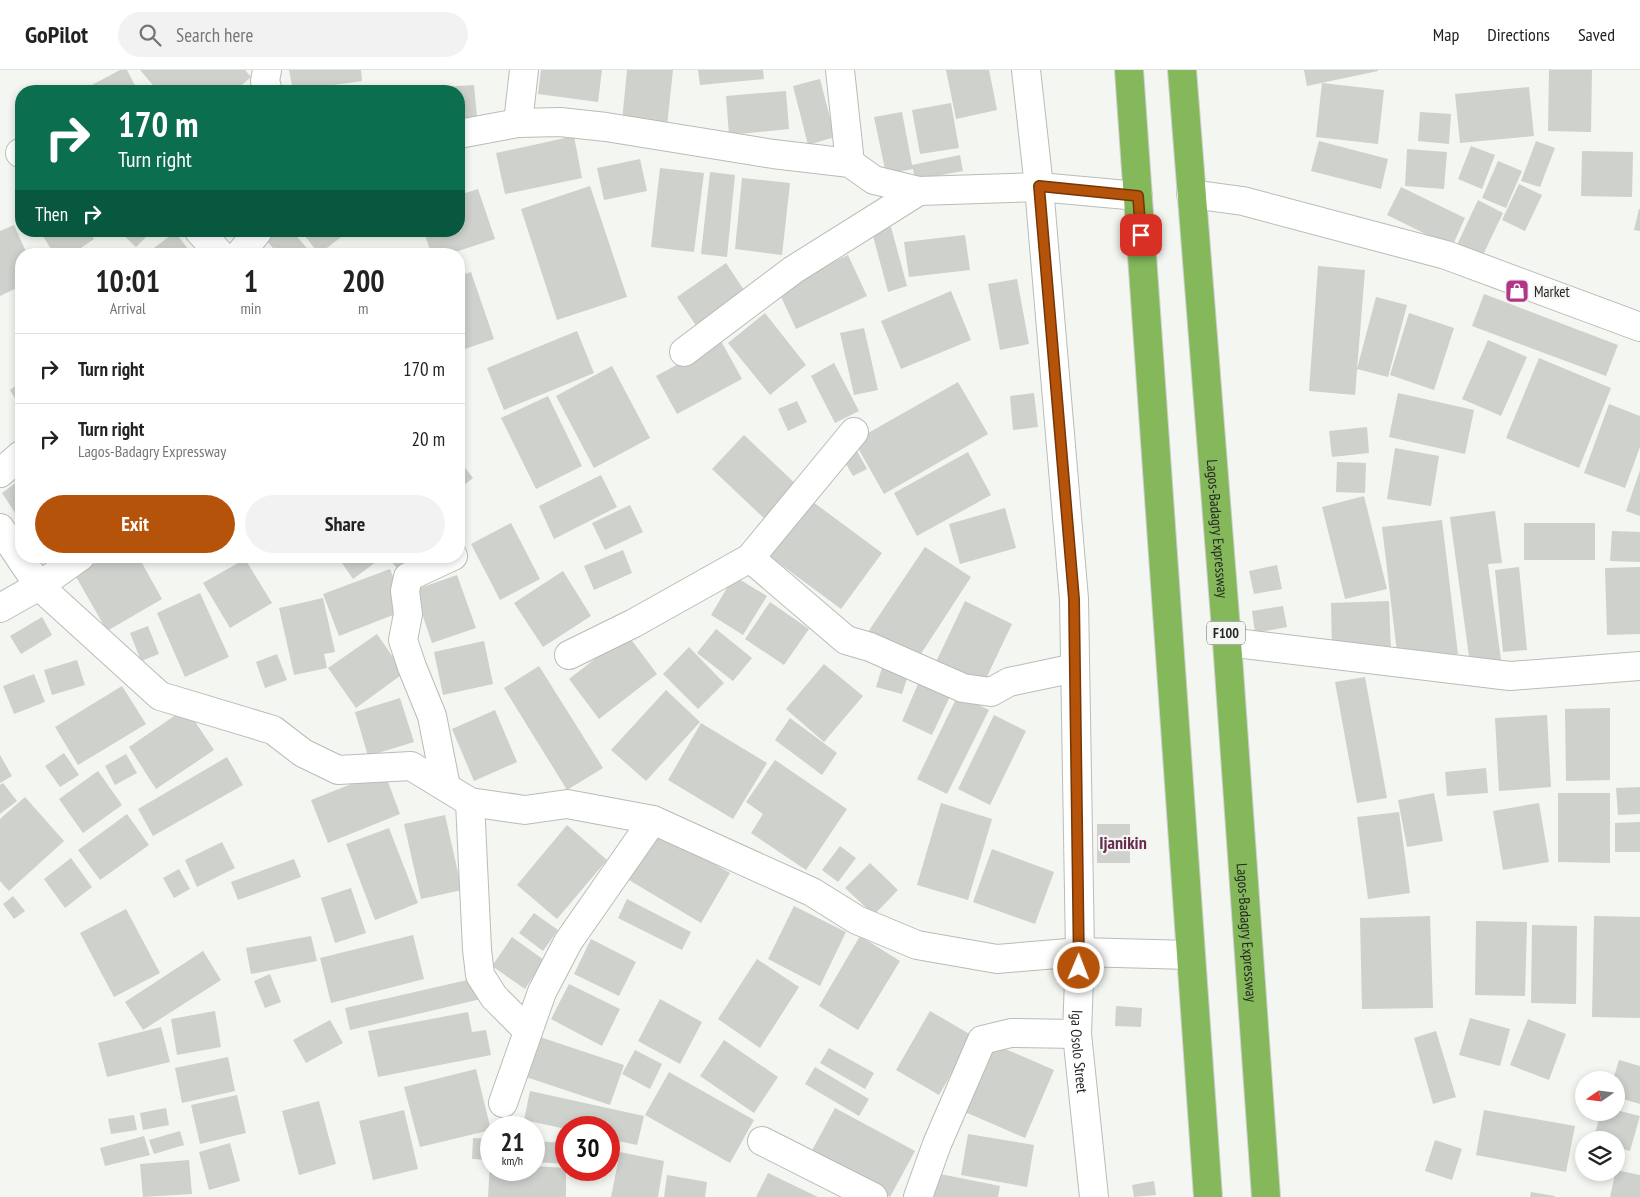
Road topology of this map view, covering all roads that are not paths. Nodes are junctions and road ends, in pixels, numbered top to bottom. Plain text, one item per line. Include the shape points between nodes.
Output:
1 (266, 70) edge
2 (524, 70) edge
3 (840, 70) edge
4 (1026, 70) edge
5 (1129, 70) edge
6 (1182, 70) edge
7 (266, 85) edge
8 (518, 123) junction
9 (465, 133) edge
10 (850, 163) junction
11 (1039, 186) junction
12 (919, 191) junction
13 (1191, 194) junction
14 (1138, 196) junction
15 (204, 237) edge
16 (253, 237) edge
17 (215, 248) edge
18 (245, 248) edge
19 (1640, 327) edge
20 (684, 352) dead end
21 (854, 432) dead end
22 (15, 460) edge
23 (0, 473) edge
24 (0, 528) edge
25 (15, 550) edge
26 (750, 558) junction
27 (24, 563) edge
28 (71, 563) edge
29 (438, 563) edge
30 (39, 586) junction
31 (0, 608) edge
32 (1227, 642) junction
33 (568, 655) dead end
34 (1640, 666) edge
35 (1075, 668) junction
36 (446, 787) junction
37 (470, 802) junction
38 (653, 820) junction
39 (1080, 952) junction
40 (1190, 955) junction
41 (528, 1031) junction
42 (1077, 1034) junction
43 (503, 1103) dead end
44 (762, 1141) dead end
45 (873, 1197) edge
46 (918, 1197) edge
47 (1094, 1197) edge
48 (1208, 1197) edge
49 (1266, 1197) edge

1 - 7 street
2 - 8 street
3 - 10 street
4 - 11 street, Iga Osolo Street
5 - 14 highway
6 - 13 highway, Lagos-Badagry Expressway / F100
8 - 9 street
8 - 10 street via 560,122 606,127
10 - 12 street via 874,180
11 - 12 street
11 - 14 street
11 - 35 street, Iga Osolo Street via 1074,599
12 - 20 street via 792,270
13 - 19 street via 1243,201 1446,255
13 - 32 highway, Lagos-Badagry Expressway / F100
14 - 40 highway
15 - 17 street
16 - 18 street
21 - 26 street
22 - 23 street
24 - 25 street
26 - 33 street via 634,623
26 - 35 street via 846,640 870,647 963,688 991,692 1010,682
27 - 30 street
28 - 30 street
29 - 36 street via 408,577 405,591 408,614 403,640 432,716
30 - 31 street
30 - 36 street via 160,696 273,730 303,753 338,770 410,766
32 - 34 street via 1510,676
32 - 49 highway, Lagos-Badagry Expressway / F100
35 - 39 street, Iga Osolo Street
36 - 37 street
37 - 38 street via 525,810 567,804
37 - 41 street via 480,976 494,997
38 - 39 street via 812,892 857,920 917,946 998,959
38 - 41 street via 568,942 542,992
39 - 40 street
39 - 42 street, Iga Osolo Street
40 - 48 highway
41 - 43 street
42 - 46 street via 1011,1033 982,1040 936,1144
42 - 47 street, Iga Osolo Street
44 - 45 street

